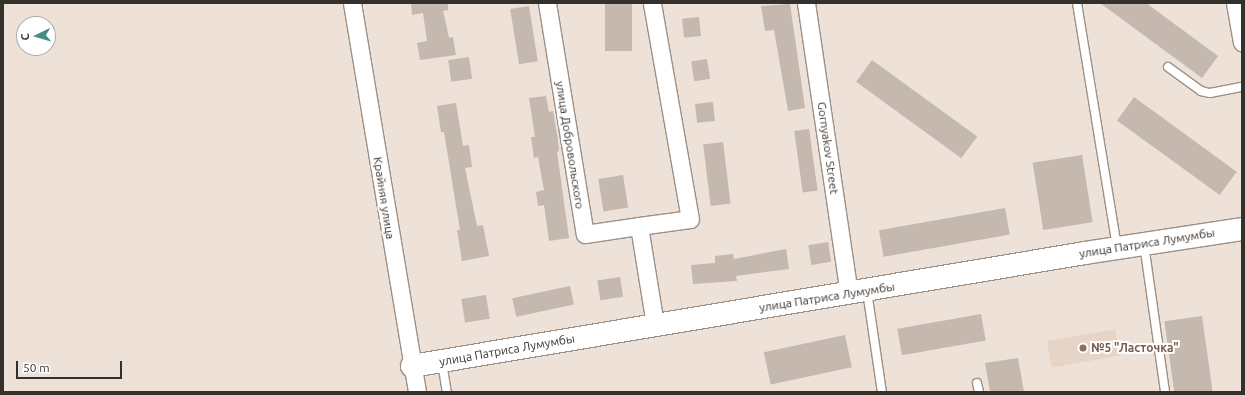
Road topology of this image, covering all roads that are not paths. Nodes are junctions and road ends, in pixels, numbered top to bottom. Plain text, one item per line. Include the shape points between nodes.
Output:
1 (352, 3) edge
2 (547, 3) edge
3 (652, 3) edge
4 (806, 3) edge
5 (1077, 3) edge
6 (1235, 3) edge
7 (1242, 42) edge
8 (1168, 67) dead end
9 (1242, 87) edge
10 (639, 226) junction
11 (1242, 229) edge
12 (1144, 244) junction
13 (1117, 248) junction
14 (858, 292) junction
15 (655, 325) junction
16 (441, 361) junction
17 (412, 366) junction
18 (977, 383) dead end
19 (417, 392) edge
20 (447, 392) edge
21 (882, 392) edge
22 (978, 392) edge
23 (1165, 392) edge

1 - 17 street, Крайняя улица
2 - 10 street, улица Добровольского via 585,234
3 - 10 street, улица Добровольского via 690,219
4 - 14 street, Gornyakov Street
5 - 13 lane
6 - 7 street
8 - 9 lane via 1201,91 1210,93
10 - 15 street
11 - 12 street, улица Патриса Лумумбы
12 - 13 street, улица Патриса Лумумбы
12 - 23 lane
13 - 14 street, улица Патриса Лумумбы
14 - 15 street, улица Патриса Лумумбы
14 - 21 lane
15 - 16 street, улица Патриса Лумумбы
16 - 17 street, улица Патриса Лумумбы
16 - 20 lane
17 - 19 street, Крайняя улица
18 - 22 lane

